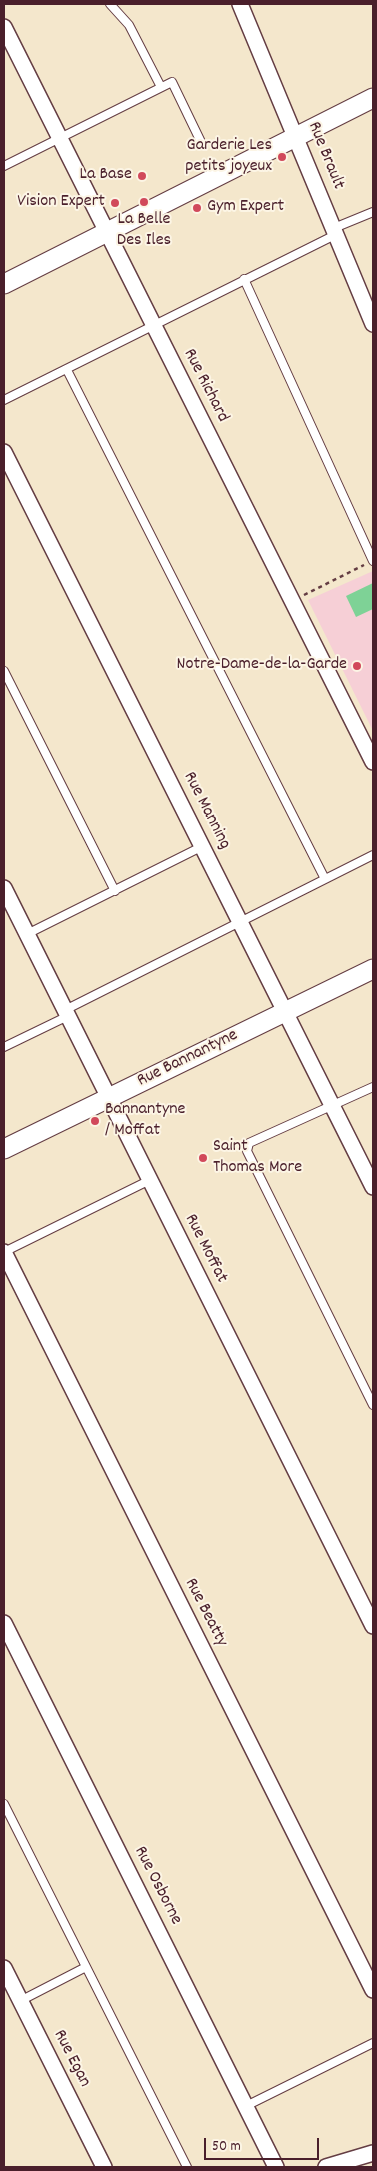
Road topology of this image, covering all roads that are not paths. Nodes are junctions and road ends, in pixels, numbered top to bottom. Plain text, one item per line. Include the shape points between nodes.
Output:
1 (110, 4) edge
2 (240, 4) edge
3 (4, 27) edge
4 (161, 87) junction
5 (373, 98) edge
6 (297, 136) junction
7 (60, 138) junction
8 (201, 142) dead end
9 (4, 166) edge
10 (373, 212) edge
11 (336, 231) junction
12 (106, 232) junction
13 (244, 279) junction
14 (4, 284) edge
15 (373, 324) edge
16 (154, 326) junction
17 (67, 370) junction
18 (4, 400) edge
19 (4, 452) edge
20 (373, 561) edge
21 (4, 670) edge
22 (373, 762) edge
23 (203, 846) junction
24 (373, 855) edge
25 (325, 879) junction
26 (4, 888) edge
27 (115, 891) junction
28 (240, 922) junction
29 (27, 934) junction
30 (373, 969) edge
31 (286, 1011) junction
32 (67, 1013) junction
33 (4, 1047) edge
34 (373, 1087) edge
35 (109, 1097) junction
36 (332, 1105) junction
37 (4, 1150) edge
38 (150, 1180) junction
39 (373, 1187) edge
40 (4, 1252) edge
41 (373, 1406) edge
42 (4, 1623) edge
43 (373, 1626) edge
44 (4, 1804) edge
45 (86, 1967) junction
46 (4, 1968) edge
47 (373, 1990) edge
48 (20, 2001) junction
49 (373, 2043) edge
50 (246, 2106) junction
51 (373, 2153) edge
52 (104, 2167) edge
53 (187, 2167) edge
54 (276, 2167) edge
55 (326, 2167) edge

1 - 4 lane via 129,26
2 - 6 street, Rue Brault
3 - 7 street, Rue Richard
4 - 7 lane
4 - 8 lane via 172,82
5 - 6 street
6 - 11 street, Rue Brault
6 - 12 street
7 - 9 lane
7 - 12 street, Rue Richard
10 - 11 lane
11 - 13 lane
11 - 15 street, Rue Brault
12 - 14 street
12 - 16 street, Rue Richard
13 - 16 lane
13 - 20 lane
16 - 17 lane
16 - 22 street, Rue Richard
17 - 18 lane
17 - 25 lane
19 - 23 street, Rue Manning
21 - 27 lane
23 - 27 lane
23 - 28 street, Rue Manning
24 - 25 lane
25 - 28 lane
26 - 29 street, Rue Moffat
27 - 29 lane
28 - 31 street, Rue Manning
28 - 32 lane
29 - 32 street, Rue Moffat
30 - 31 street, Rue Bannantyne
31 - 35 street, Rue Bannantyne
31 - 36 street, Rue Manning
32 - 33 lane
32 - 35 street, Rue Moffat
34 - 36 lane
35 - 37 street, Rue Bannantyne
35 - 38 street, Rue Moffat
36 - 39 street, Rue Manning
36 - 41 lane via 249,1143 246,1151
38 - 40 lane
38 - 43 street, Rue Moffat
40 - 47 street, Rue Beatty
42 - 50 street, Rue Osborne
44 - 45 lane
45 - 48 lane
45 - 53 lane
46 - 48 street, Rue Egan
48 - 52 street, Rue Egan
49 - 50 lane
50 - 54 street, Rue Osborne
51 - 55 street

